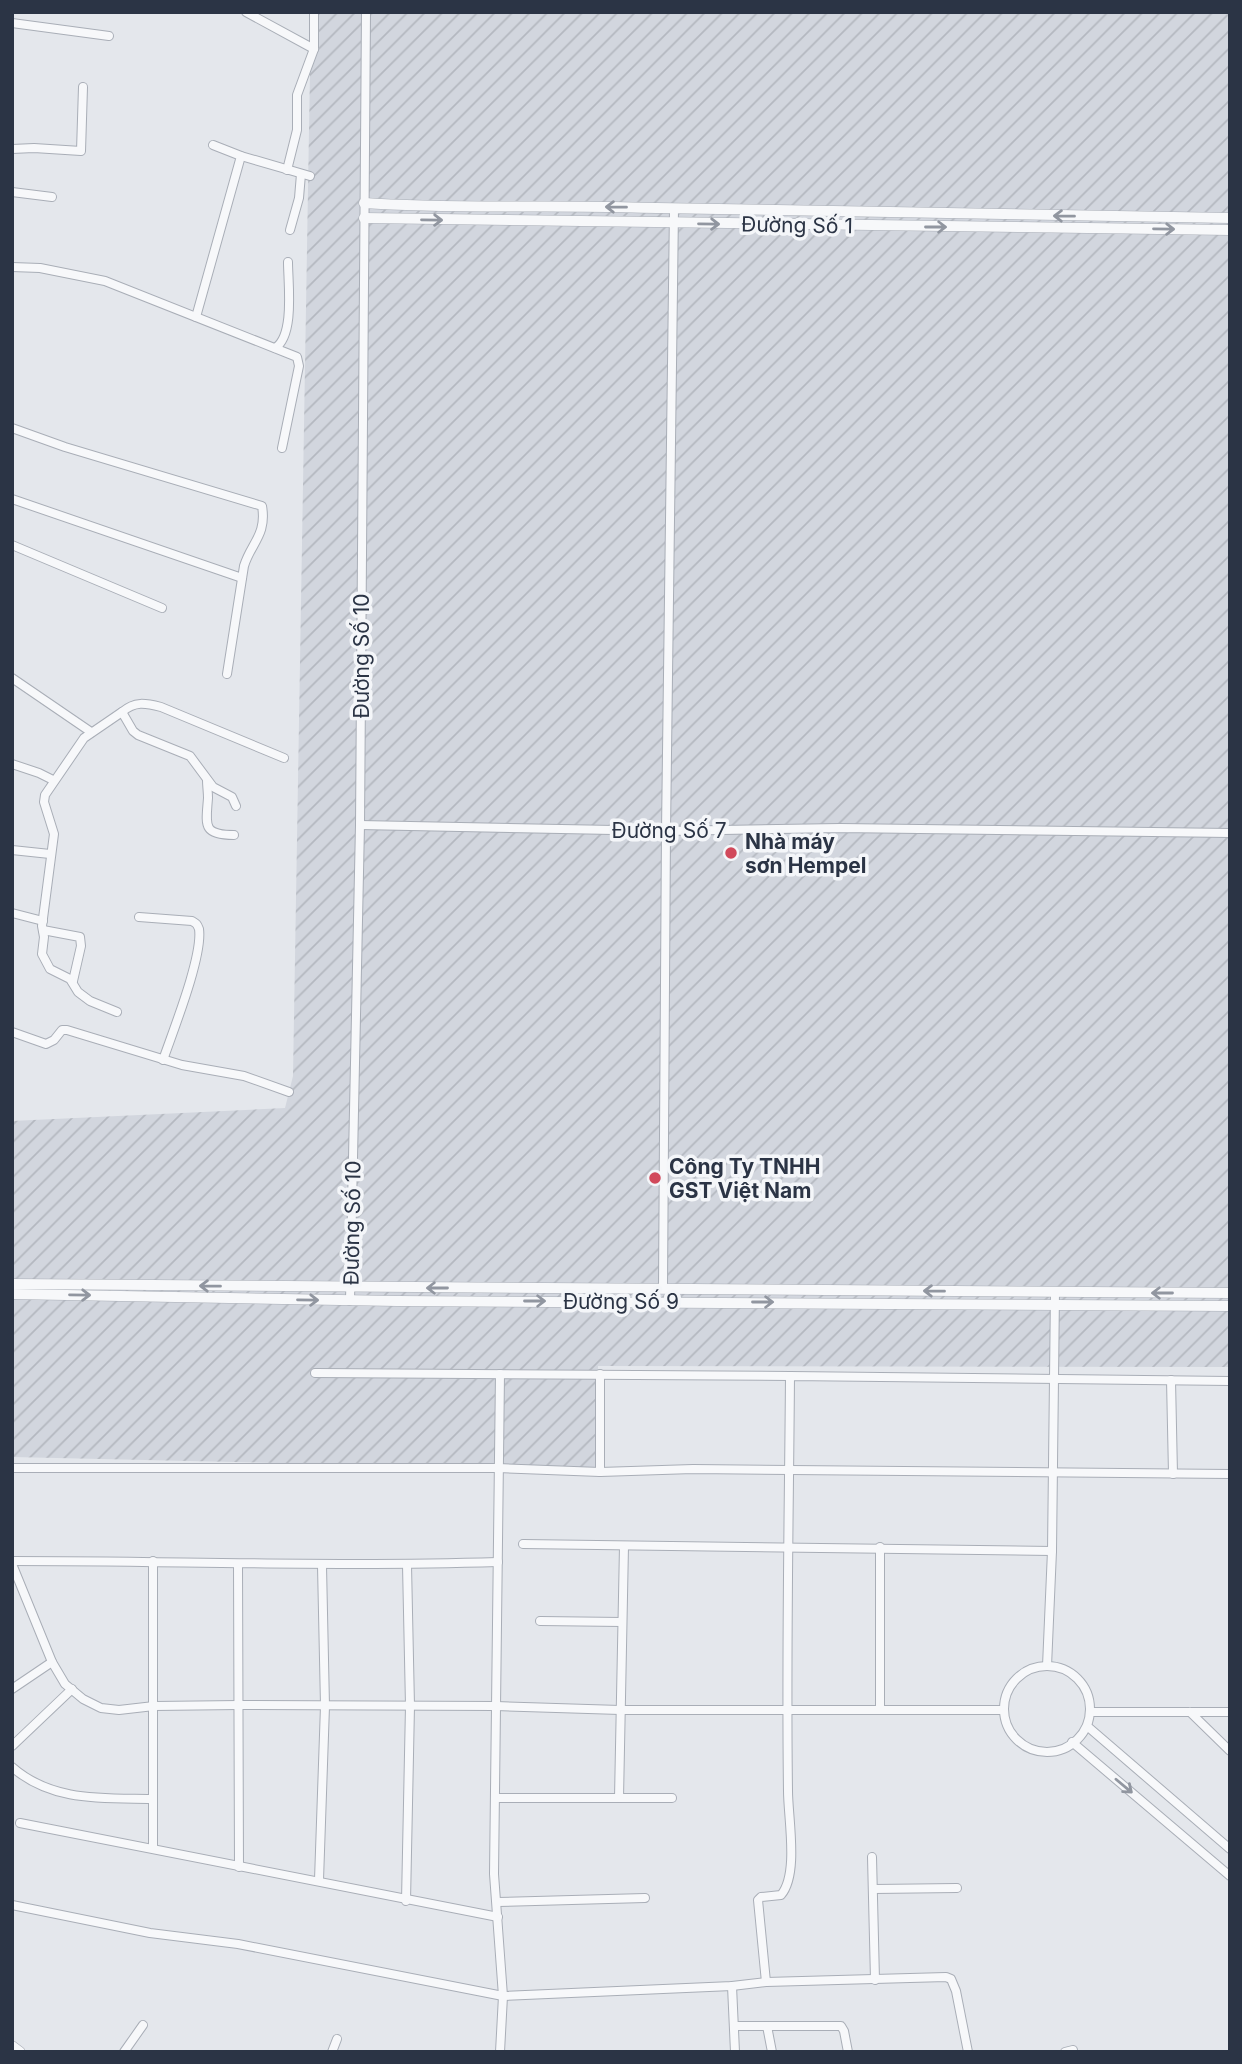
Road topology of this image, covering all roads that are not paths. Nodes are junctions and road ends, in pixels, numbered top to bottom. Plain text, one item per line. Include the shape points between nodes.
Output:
1 (246, 12) edge
2 (314, 12) edge
3 (366, 12) edge
4 (12, 23) edge
5 (109, 36) dead end
6 (314, 49) junction
7 (83, 87) dead end
8 (213, 145) dead end
9 (12, 149) edge
10 (241, 156) junction
11 (287, 170) junction
12 (12, 192) edge
13 (52, 197) dead end
14 (364, 203) junction
15 (674, 209) junction
16 (364, 218) junction
17 (1230, 218) edge
18 (674, 224) junction
19 (290, 230) dead end
20 (1230, 230) edge
21 (288, 262) dead end
22 (12, 267) edge
23 (196, 317) junction
24 (275, 348) junction
25 (12, 428) edge
26 (282, 448) dead end
27 (12, 499) edge
28 (12, 545) edge
29 (242, 578) junction
30 (162, 608) dead end
31 (227, 674) dead end
32 (12, 678) edge
33 (122, 712) junction
34 (91, 732) junction
35 (284, 758) dead end
36 (12, 764) edge
37 (52, 780) junction
38 (207, 780) junction
39 (236, 806) dead end
40 (360, 825) junction
41 (666, 831) junction
42 (1230, 833) edge
43 (234, 835) dead end
44 (12, 850) edge
45 (50, 854) junction
46 (12, 913) edge
47 (139, 917) dead end
48 (43, 925) junction
49 (73, 981) junction
50 (117, 1012) dead end
51 (12, 1032) edge
52 (163, 1059) junction
53 (289, 1092) dead end
54 (12, 1284) edge
55 (350, 1287) junction
56 (663, 1288) junction
57 (1055, 1292) junction
58 (1230, 1293) edge
59 (12, 1294) edge
60 (350, 1301) junction
61 (1055, 1305) junction
62 (1230, 1306) edge
63 (316, 1373) dead end
64 (500, 1374) junction
65 (600, 1374) junction
66 (790, 1376) junction
67 (1055, 1379) junction
68 (1171, 1380) junction
69 (1230, 1381) edge
70 (12, 1468) edge
71 (498, 1468) junction
72 (789, 1471) junction
73 (1053, 1471) junction
74 (600, 1472) junction
75 (1173, 1474) junction
76 (1230, 1474) edge
77 (523, 1544) dead end
78 (624, 1546) junction
79 (787, 1547) junction
80 (880, 1547) junction
81 (1052, 1551) junction
82 (153, 1561) junction
83 (12, 1562) edge
84 (498, 1562) junction
85 (238, 1564) junction
86 (407, 1565) junction
87 (322, 1566) junction
88 (540, 1621) dead end
89 (622, 1622) junction
90 (52, 1662) junction
91 (1047, 1666) junction
92 (12, 1689) edge
93 (72, 1689) junction
94 (239, 1705) junction
95 (154, 1706) junction
96 (325, 1706) junction
97 (410, 1706) junction
98 (496, 1706) junction
99 (787, 1709) junction
100 (880, 1709) junction
101 (620, 1710) junction
102 (1004, 1710) junction
103 (1090, 1712) junction
104 (1190, 1712) junction
105 (1230, 1712) edge
106 (1087, 1726) junction
107 (1072, 1742) junction
108 (12, 1746) edge
109 (1230, 1751) edge
110 (12, 1767) edge
111 (495, 1798) junction
112 (619, 1798) junction
113 (672, 1798) dead end
114 (152, 1799) junction
115 (20, 1822) dead end
116 (153, 1848) junction
117 (1230, 1849) edge
118 (872, 1857) dead end
119 (239, 1867) junction
120 (1230, 1876) edge
121 (319, 1880) junction
122 (957, 1888) dead end
123 (874, 1889) junction
124 (645, 1898) dead end
125 (407, 1900) junction
126 (497, 1902) junction
127 (12, 1905) edge
128 (498, 1917) junction
129 (875, 1980) junction
130 (766, 1982) junction
131 (732, 1986) junction
132 (503, 1996) junction
133 (143, 2025) dead end
134 (734, 2026) junction
135 (767, 2026) junction
136 (337, 2039) dead end
137 (12, 2046) edge
138 (20, 2052) edge
139 (124, 2052) edge
140 (332, 2052) edge
141 (500, 2052) edge
142 (735, 2052) edge
143 (772, 2052) edge
144 (848, 2052) edge
145 (968, 2052) edge

1 - 6 street
2 - 6 street
3 - 14 street, Đường Số 10
4 - 5 street
6 - 11 street via 296,95 297,130
7 - 9 street via 81,151
8 - 10 street
10 - 11 street
10 - 23 street
11 - 19 street via 306,175
12 - 13 street
15 -> 14 street, Đường Số 1
14 - 16 street, Đường Số 10
17 -> 15 street, Đường Số 1
15 - 18 street
16 -> 18 street, Đường Số 1
16 - 40 street, Đường Số 10
18 -> 20 street, Đường Số 1
18 - 41 street
21 - 24 street via 289,317 283,342
22 - 23 street via 64,271 105,281
23 - 24 street
24 - 26 street via 300,360
25 - 29 street via 259,504 263,509 260,536 248,553
27 - 29 street
28 - 30 street
29 - 31 street
32 - 34 street
33 - 34 street
33 - 35 street via 132,704 161,707
33 - 38 street via 133,731 190,756
34 - 37 street
36 - 37 street
37 - 45 street via 44,802 53,827
38 - 39 street via 232,797
38 - 43 street via 208,828 216,834
40 - 41 street, Đường Số 7
40 - 55 street, Đường Số 10
41 - 42 street, Đường Số 7 via 840,828
41 - 56 street
44 - 45 street
45 - 48 street
46 - 48 street
47 - 52 street via 192,921 198,929 196,960
48 - 49 street via 46,964
48 - 49 street via 80,937
49 - 50 street via 90,1001
51 - 52 street via 46,1044 67,1030
52 - 53 street via 244,1076
55 -> 54 street, Đường Số 9
56 -> 55 street, Đường Số 9
55 - 60 street, Đường Số 10
57 -> 56 street, Đường Số 9
58 -> 57 street, Đường Số 9
57 - 61 street
59 -> 60 street, Đường Số 9
60 -> 61 street, Đường Số 9
61 - 62 street, Đường Số 9
61 - 67 street
63 - 64 street
64 - 65 street
64 - 71 street
65 - 66 street
65 - 74 street
66 - 67 street
66 - 72 street
67 - 68 street
67 - 73 street
68 - 69 street
68 - 75 street
70 - 71 street
71 - 74 street
71 - 84 street
72 - 73 street
72 - 74 street
72 - 79 street
73 - 75 street
73 - 81 street
75 - 76 street
77 - 78 street
78 - 79 street
78 - 89 street
79 - 80 street
79 - 99 street
80 - 81 street
80 - 100 street
81 - 91 street
82 - 83 street
82 - 85 street
82 - 95 street
83 - 90 street
84 - 86 street
84 - 98 street
85 - 87 street
85 - 94 street
86 - 87 street
86 - 97 street
87 - 96 street
88 - 89 street
89 - 101 street
90 - 92 street
90 - 93 street
91 - 102 street via 1019,1676 1006,1695
91 - 103 street via 1062,1668 1075,1677 1085,1689
93 - 95 street via 101,1708
93 - 108 street
94 - 95 street
94 - 96 street
94 - 119 street
95 - 114 street
96 - 97 street
96 - 121 street
97 - 98 street
97 - 125 street
98 - 101 street
98 - 111 street
99 - 100 street
99 - 101 street
99 - 130 street via 791,1870 781,1895 758,1900
100 - 102 street
101 - 112 street
102 - 107 street via 1011,1731 1027,1747 1049,1752
103 - 104 street
103 - 106 street
104 - 105 street
104 - 109 street
106 - 107 street
106 - 117 street
107 -> 120 street
110 - 114 street via 53,1792
111 - 112 street
111 - 126 street
112 - 113 street
114 - 116 street
115 - 116 street
116 - 119 street
118 - 123 street
119 - 121 street
121 - 125 street
122 - 123 street
123 - 129 street
124 - 126 street
125 - 128 street
126 - 128 street
127 - 132 street
128 - 132 street
129 - 130 street
129 - 145 street via 951,1979
130 - 131 street
131 - 132 street
131 - 134 street
132 - 141 street
133 - 139 street
134 - 135 street
134 - 142 street
135 - 143 street
135 - 144 street via 841,2026
136 - 140 street
137 - 138 street

